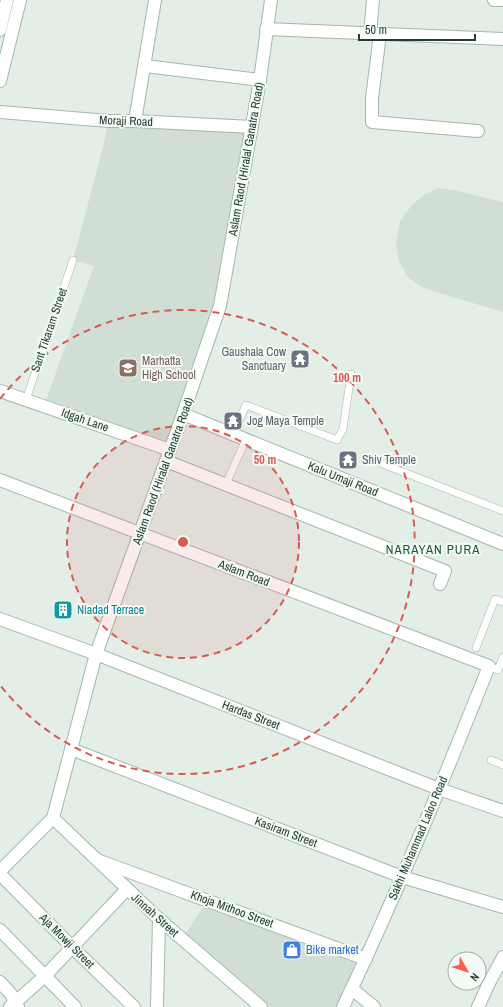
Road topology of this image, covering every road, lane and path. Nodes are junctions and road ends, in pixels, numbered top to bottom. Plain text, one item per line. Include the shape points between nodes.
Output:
1 (7, 0) edge
2 (20, 0) edge
3 (155, 0) edge
4 (270, 0) edge
5 (373, 0) edge
6 (494, 0) edge
7 (503, 0) edge
8 (266, 29) junction
9 (0, 30) edge
10 (375, 34) junction
11 (503, 39) edge
12 (145, 66) junction
13 (260, 80) junction
14 (0, 81) edge
15 (0, 112) edge
16 (135, 121) junction
17 (252, 127) junction
18 (478, 131) dead end
19 (73, 260) dead end
20 (351, 374) dead end
21 (0, 391) edge
22 (26, 400) junction
23 (183, 414) junction
24 (233, 434) junction
25 (246, 440) junction
26 (168, 455) junction
27 (375, 461) dead end
28 (0, 480) edge
29 (228, 481) junction
30 (503, 511) edge
31 (140, 533) junction
32 (385, 539) dead end
33 (503, 544) edge
34 (440, 584) dead end
35 (503, 602) edge
36 (0, 619) edge
37 (476, 648) dead end
38 (96, 654) junction
39 (503, 657) edge
40 (488, 666) junction
41 (71, 749) junction
42 (491, 760) dead end
43 (503, 764) edge
44 (439, 789) junction
45 (503, 811) edge
46 (53, 818) junction
47 (97, 860) junction
48 (0, 872) edge
49 (402, 877) junction
50 (127, 889) junction
51 (503, 907) edge
52 (159, 919) junction
53 (0, 930) edge
54 (73, 948) junction
55 (503, 957) edge
56 (366, 959) junction
57 (45, 976) junction
58 (0, 982) edge
59 (352, 989) junction
60 (14, 1006) edge
61 (75, 1007) edge
62 (134, 1007) edge
63 (157, 1007) edge
64 (261, 1007) edge
65 (343, 1007) edge
66 (374, 1007) edge
67 (478, 1007) edge

1 - 9 street
2 - 14 street
3 - 12 street
4 - 8 street, Aslam Raod (Hiralal Ganatra Road)
5 - 10 street
6 - 7 street
8 - 10 street
8 - 13 street, Aslam Raod (Hiralal Ganatra Road)
10 - 11 street
10 - 18 street via 372,122
12 - 13 street
12 - 16 street
13 - 17 street, Aslam Raod (Hiralal Ganatra Road)
15 - 16 street, Moraji Road
16 - 17 street, Moraji Road
17 - 23 street, Aslam Raod (Hiralal Ganatra Road) via 220,306
19 - 22 lane, Sant Tikaram Street
20 - 24 lane via 343,428 337,440 246,405
21 - 22 street, Idgah Lane
22 - 26 street, Idgah Lane
23 - 24 street, Kalu Umaji Road
23 - 26 street, Aslam Raod (Hiralal Ganatra Road)
24 - 25 street, Kalu Umaji Road
25 - 29 lane
25 - 33 street, Kalu Umaji Road
26 - 29 street, Idgah Lane
26 - 31 street, Aslam Raod (Hiralal Ganatra Road)
27 - 30 lane
28 - 31 street, Aslam Road
29 - 32 street
29 - 34 street via 445,571
31 - 38 street, Aslam Raod (Hiralal Ganatra Road)
31 - 40 street, Aslam Road
35 - 37 lane via 495,599
36 - 38 street, Hardas Street
38 - 41 street, Aslam Raod (Hiralal Ganatra Road)
38 - 44 street, Hardas Street
39 - 40 lane via 498,670
40 - 44 street, Sakhi Muhammad Laloo Road
41 - 46 street, Aslam Raod (Hiralal Ganatra Road)
41 - 49 street, Kasiram Street
42 - 43 lane
44 - 45 street, Hardas Street
44 - 49 street, Sakhi Muhammad Laloo Road
46 - 47 street, Jinnah Street
46 - 48 street
47 - 50 street, Jinnah Street
47 - 56 street, Khoja Mithoo Street
48 - 54 street, Aja Mowji Street
49 - 51 street, Kasiram Street
49 - 56 street, Sakhi Muhammad Laloo Road
50 - 52 street, Jinnah Street
50 - 54 street
52 - 63 street
52 - 64 street, Jinnah Street
53 - 57 street
54 - 57 street
54 - 62 street, Aja Mowji Street
55 - 67 street
56 - 59 street, Sakhi Muhammad Laloo Road
57 - 60 street
57 - 61 street
58 - 60 street via 11,994
59 - 65 street, Sakhi Muhammad Laloo Road
59 - 66 street

